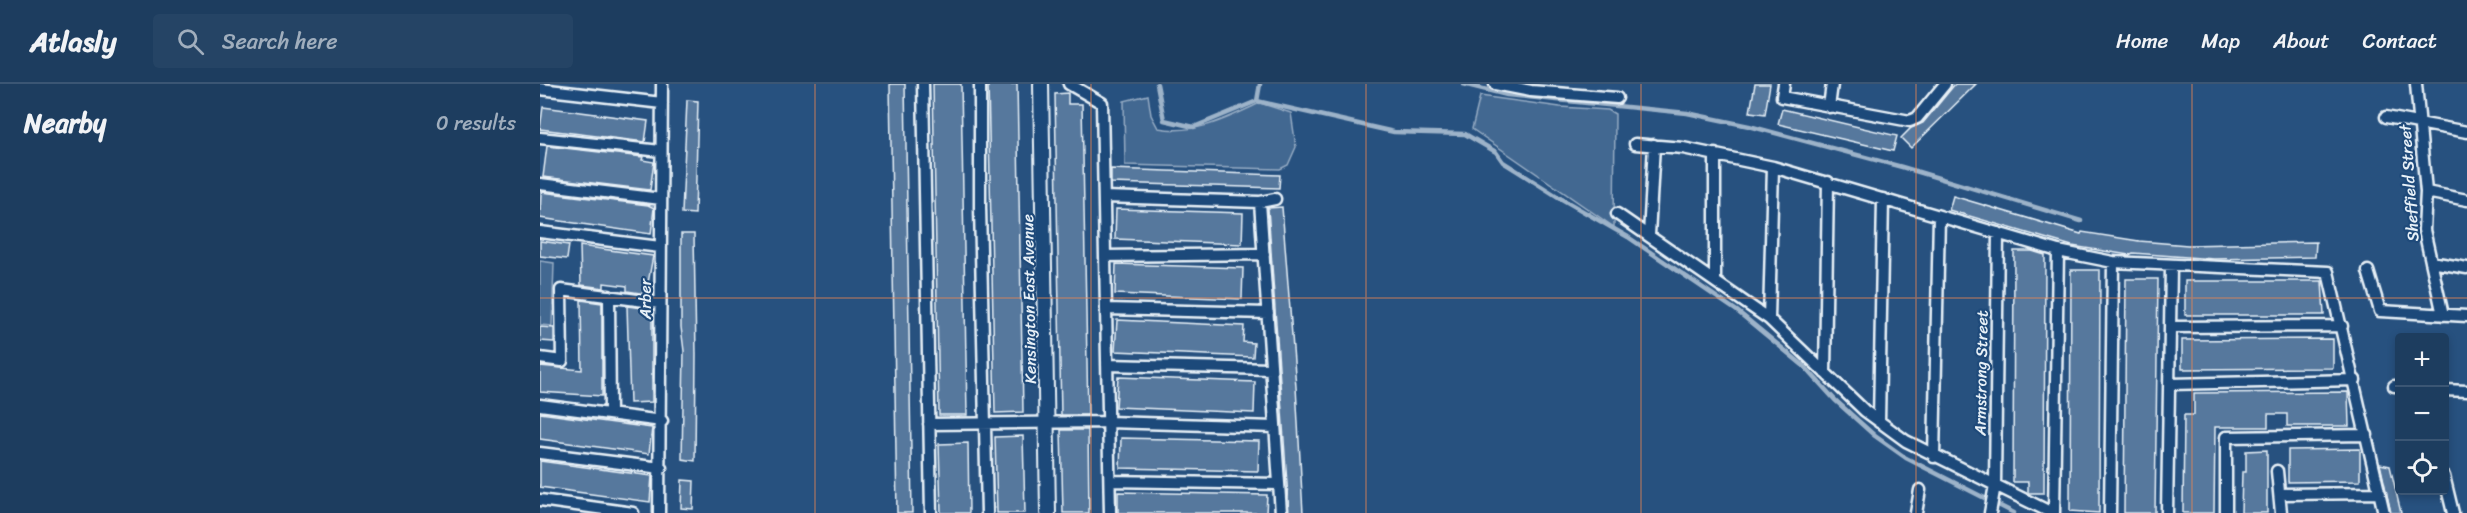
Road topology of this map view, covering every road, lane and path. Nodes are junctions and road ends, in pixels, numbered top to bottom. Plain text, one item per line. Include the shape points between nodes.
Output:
1 (662, 84) edge
2 (924, 84) edge
3 (980, 84) edge
4 (1041, 84) edge
5 (1069, 84) edge
6 (1495, 84) edge
7 (1784, 84) edge
8 (1832, 84) edge
9 (1945, 84) edge
10 (2416, 84) edge
11 (540, 89) edge
12 (1617, 98) dead end
13 (662, 103) junction
14 (1829, 107) junction
15 (2386, 117) dead end
16 (2419, 123) junction
17 (2467, 132) edge
18 (540, 138) edge
19 (1635, 144) dead end
20 (1654, 145) junction
21 (661, 151) junction
22 (1715, 154) junction
23 (1773, 167) junction
24 (1828, 182) junction
25 (540, 184) edge
26 (2426, 192) junction
27 (1104, 197) junction
28 (660, 199) junction
29 (1883, 199) junction
30 (1275, 200) dead end
31 (2467, 200) edge
32 (1260, 202) junction
33 (1617, 214) dead end
34 (1939, 216) junction
35 (540, 232) edge
36 (1998, 233) junction
37 (1649, 235) junction
38 (660, 247) junction
39 (2058, 251) junction
40 (1264, 254) junction
41 (1105, 256) junction
42 (2113, 262) junction
43 (2432, 262) junction
44 (2171, 267) junction
45 (2467, 268) edge
46 (2368, 271) dead end
47 (1714, 279) junction
48 (609, 296) junction
49 (660, 303) junction
50 (1106, 309) junction
51 (1268, 313) junction
52 (2443, 315) junction
53 (2467, 316) edge
54 (1769, 319) junction
55 (2342, 326) junction
56 (2170, 327) junction
57 (540, 358) edge
58 (1107, 365) junction
59 (1271, 369) junction
60 (1825, 373) junction
61 (2355, 380) junction
62 (2170, 384) junction
63 (2449, 390) edge
64 (2467, 391) edge
65 (540, 405) edge
66 (610, 414) junction
67 (662, 421) junction
68 (1108, 422) junction
69 (1880, 422) junction
70 (929, 424) junction
71 (985, 424) junction
72 (1047, 424) junction
73 (1275, 427) junction
74 (2367, 435) junction
75 (540, 453) edge
76 (1934, 457) junction
77 (661, 468) junction
78 (2277, 471) dead end
79 (1110, 482) junction
80 (1279, 484) junction
81 (1920, 490) dead end
82 (1994, 490) junction
83 (2281, 494) junction
84 (2380, 494) junction
85 (2449, 494) edge
86 (540, 500) edge
87 (633, 513) edge
88 (659, 513) edge
89 (931, 513) edge
90 (987, 513) edge
91 (1048, 513) edge
92 (1110, 513) edge
93 (1281, 513) edge
94 (1916, 513) edge
95 (1990, 513) edge
96 (2053, 513) edge
97 (2110, 513) edge
98 (2168, 513) edge
99 (2226, 513) edge
100 (2281, 513) edge
101 (2384, 513) edge
102 (2453, 513) edge

1 - 13 street, Arber
2 - 70 street
3 - 71 street
4 - 72 street, Kensington East Avenue
5 - 27 street via 1102,103
6 - 12 street
7 - 14 street via 1782,97
8 - 14 street
9 - 14 street via 1917,118 1910,121
10 - 16 street, Sheffield Street
11 - 13 street
13 - 21 street, Arber
15 - 16 street
16 - 17 street
16 - 26 street, Sheffield Street
18 - 21 street
19 - 20 street
20 - 22 street
20 - 37 street
21 - 28 street, Arber
22 - 23 street
22 - 47 street
23 - 24 street
23 - 54 street
24 - 29 street
24 - 60 street
25 - 28 street
26 - 31 street
26 - 43 street, Sheffield Street via 2424,230
27 - 32 street
27 - 41 street
28 - 38 street, Arber
29 - 34 street
29 - 69 street
30 - 32 street
32 - 40 street
33 - 37 street
34 - 36 street
34 - 76 street
35 - 38 street
36 - 39 street
36 - 82 street, Armstrong Street
37 - 47 street
38 - 49 street, Arber
39 - 42 street
39 - 96 street
40 - 41 street
40 - 51 street
41 - 50 street
42 - 44 street
42 - 97 street
43 - 45 street
43 - 52 street, Sheffield Street
44 - 55 street via 2328,272
44 - 56 street
46 - 52 street via 2380,311
47 - 54 street
48 - 49 street
48 - 57 street via 561,290 562,362
48 - 66 street
49 - 67 street, Arber
50 - 51 street
50 - 58 street
51 - 59 street
52 - 53 street
54 - 60 street
55 - 56 street
55 - 61 street
56 - 62 street
58 - 59 street
58 - 68 street
59 - 73 street
60 - 69 street
61 - 62 street
61 - 74 street
62 - 98 street
63 - 64 street
65 - 66 street
66 - 67 street
67 - 77 street, Arber
68 - 72 street
68 - 73 street
68 - 79 street
69 - 76 street
70 - 71 street
70 - 89 street
71 - 72 street
71 - 90 street
72 - 91 street, Kensington East Avenue
73 - 80 street
74 - 84 street
74 - 99 street via 2226,437
75 - 77 street
76 - 82 street
77 - 88 street, Arber
78 - 83 street
79 - 80 street
79 - 92 street
80 - 93 street
81 - 94 street
82 - 95 street, Armstrong Street
82 - 96 street
83 - 84 street
83 - 100 street
84 - 101 street
85 - 102 street
86 - 87 street

